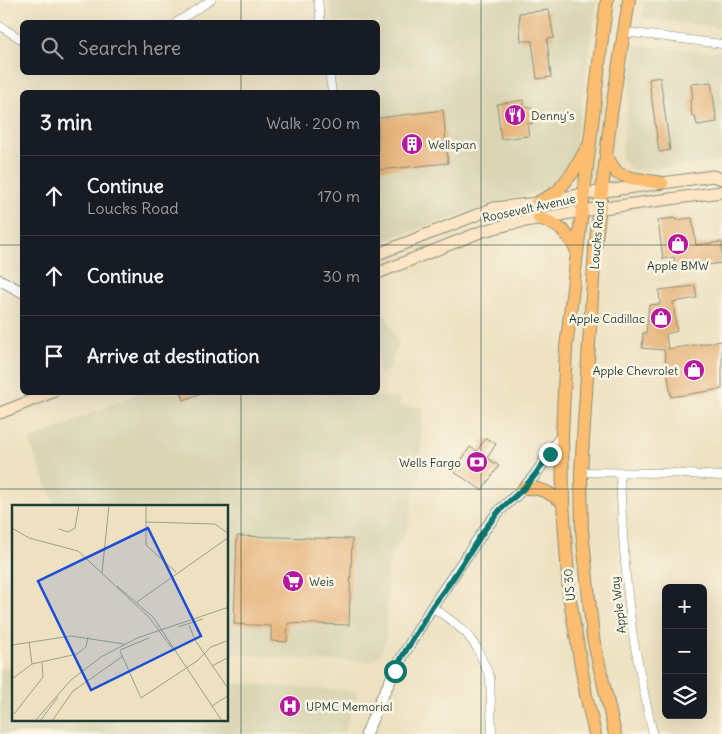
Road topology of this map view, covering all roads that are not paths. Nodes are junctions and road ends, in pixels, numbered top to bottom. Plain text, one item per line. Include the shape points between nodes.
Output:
1 (211, 0) edge
2 (318, 0) edge
3 (607, 0) edge
4 (629, 0) edge
5 (180, 20) edge
6 (321, 20) edge
7 (0, 26) edge
8 (625, 32) junction
9 (20, 39) edge
10 (722, 44) edge
11 (329, 75) edge
12 (332, 90) edge
13 (589, 144) junction
14 (606, 156) junction
15 (722, 179) edge
16 (662, 183) junction
17 (722, 191) edge
18 (602, 192) junction
19 (584, 194) junction
20 (537, 203) junction
21 (600, 208) junction
22 (582, 211) junction
23 (539, 218) junction
24 (577, 252) junction
25 (380, 253) edge
26 (380, 272) edge
27 (0, 280) edge
28 (20, 291) edge
29 (44, 395) edge
30 (0, 412) edge
31 (562, 434) junction
32 (581, 472) junction
33 (620, 472) junction
34 (722, 476) edge
35 (524, 488) junction
36 (563, 502) junction
37 (432, 607) junction
38 (366, 734) edge
39 (492, 734) edge
40 (595, 734) edge
41 (615, 734) edge
42 (653, 734) edge

1 - 5 street
2 - 6 street
3 - 13 highway, Loucks Road / US 30
4 - 8 highway, Loucks Road / US 30
7 - 9 street
8 - 10 street
8 - 14 highway, Loucks Road / US 30
11 - 12 street
13 - 19 highway, Loucks Road / US 30
13 - 20 highway via 557,192
14 - 16 highway via 617,173
14 - 18 highway, Loucks Road / US 30
15 - 16 main road, Roosevelt Avenue via 714,176
16 - 18 main road, Roosevelt Avenue
17 - 21 main road, Roosevelt Avenue
18 - 19 main road, Roosevelt Avenue
18 - 21 highway, Loucks Road / US 30
19 - 20 main road, Roosevelt Avenue
19 - 22 highway, Loucks Road / US 30
20 - 25 main road, Roosevelt Avenue via 494,208
21 - 22 main road, Roosevelt Avenue
21 - 32 highway, Loucks Road / US 30
22 - 23 main road, Roosevelt Avenue
22 - 24 highway, Loucks Road / US 30
23 - 24 highway via 562,229
23 - 26 main road, Roosevelt Avenue via 483,231
24 - 31 highway, Loucks Road / US 30 via 566,348
27 - 28 street
29 - 30 main road
31 - 35 street
31 - 36 highway, US 30 / US 30
32 - 33 street
32 - 41 highway, US 30 / US 30 via 582,530 593,638
33 - 34 street
33 - 42 street, Apple Way via 624,558 633,634
35 - 36 highway via 547,491
35 - 37 street via 485,529
36 - 40 highway, US 30 / US 30 via 569,594
37 - 38 street via 402,657
37 - 39 street via 466,633 477,648 490,677

